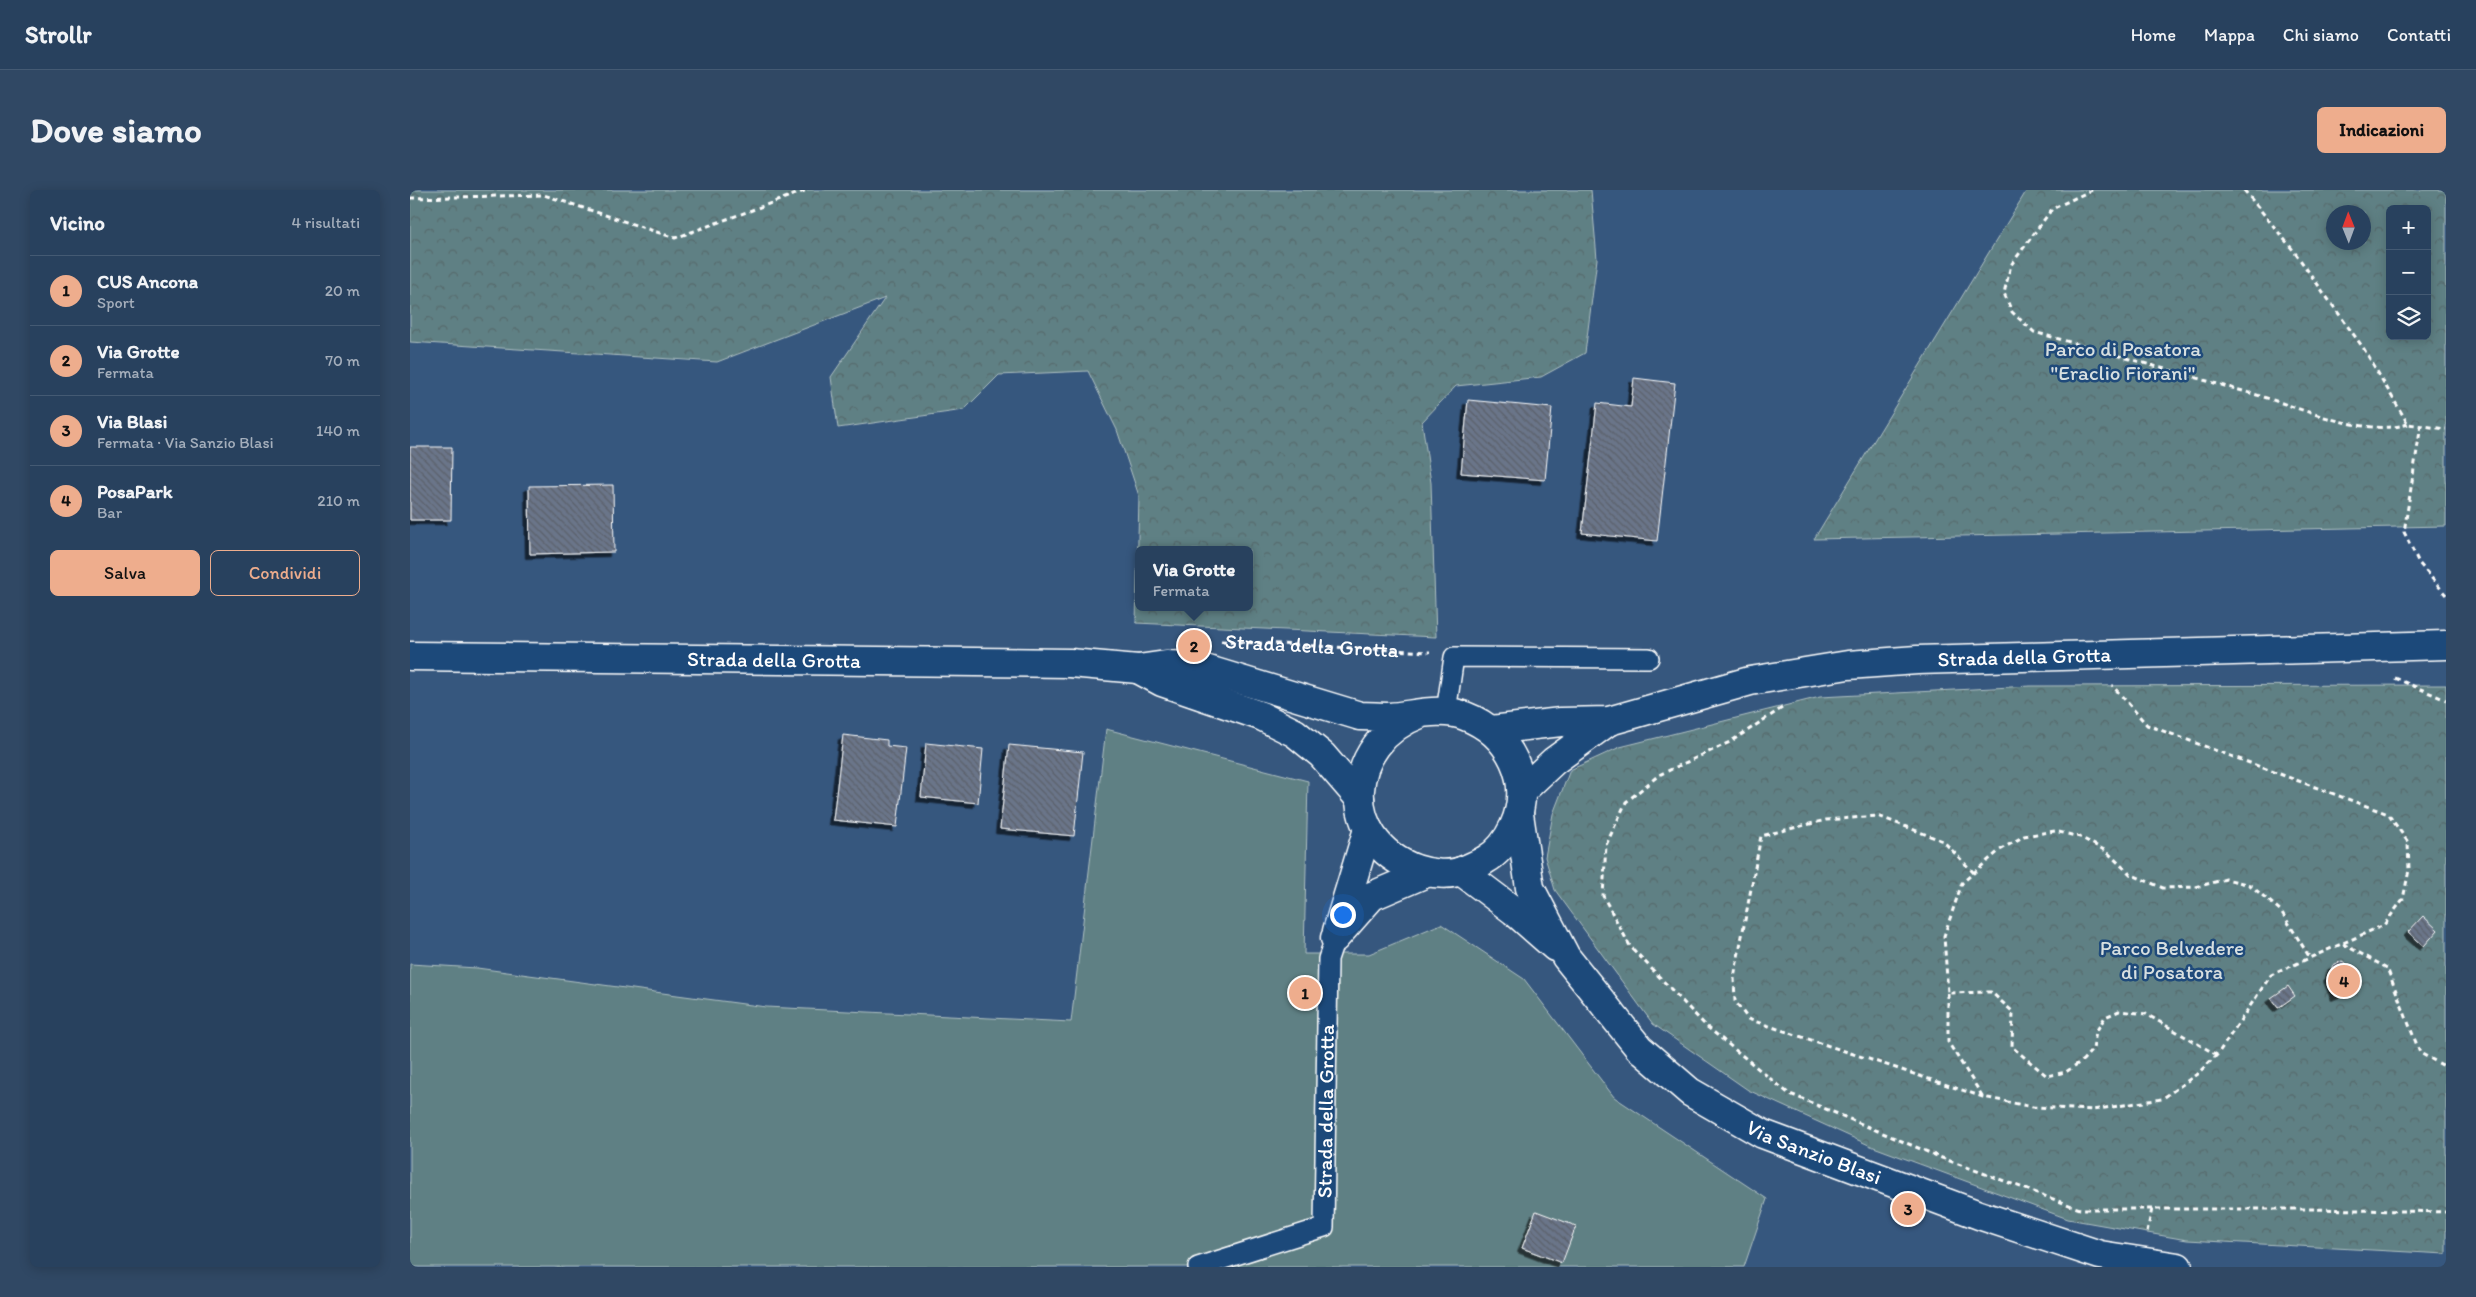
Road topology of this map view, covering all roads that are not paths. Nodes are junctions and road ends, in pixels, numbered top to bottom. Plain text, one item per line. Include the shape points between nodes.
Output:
1 (2446, 645) edge
2 (410, 656) edge
3 (1649, 658) dead end
4 (1138, 669) junction
5 (1433, 713) junction
6 (1610, 721) junction
7 (1491, 730) junction
8 (1360, 799) junction
9 (1520, 803) junction
10 (1368, 829) junction
11 (1461, 871) junction
12 (1426, 872) junction
13 (1335, 938) junction
14 (1566, 957) junction
15 (2098, 1261) edge
16 (1198, 1267) edge
17 (2178, 1267) edge

1 - 6 street, Strada della Grotta via 1917,660 1848,665 1750,681
2 - 4 street, Strada della Grotta via 1070,663
3 - 5 lane via 1454,657
4 - 5 street, Strada della Grotta via 1166,665 1195,666 1360,716
4 - 8 street, Strada della Grotta via 1162,682 1261,716 1295,733 1322,755
5 - 7 street, Strada della Grotta via 1463,715
5 - 8 street, Strada della Grotta via 1394,726 1375,746 1364,768
6 - 7 street, Strada della Grotta via 1561,722
6 - 9 street, Strada della Grotta via 1554,761
7 - 9 street, Strada della Grotta via 1510,751 1520,774
8 - 10 street, Strada della Grotta
9 - 11 street, Strada della Grotta via 1509,836 1499,848 1485,860
9 - 14 street, Via Sanzio Blasi via 1530,888
10 - 12 street, Strada della Grotta via 1389,855 1401,864
10 - 13 street, Strada della Grotta
11 - 12 street, Strada della Grotta
11 - 14 street, Via Sanzio Blasi via 1514,911
12 - 13 street, Strada della Grotta via 1372,896
13 - 16 lane, Strada della Grotta via 1328,959 1324,1227
14 - 15 street, Via Sanzio Blasi via 1640,1048 1690,1092 1755,1129
15 - 17 street, Via Sanzio Blasi

